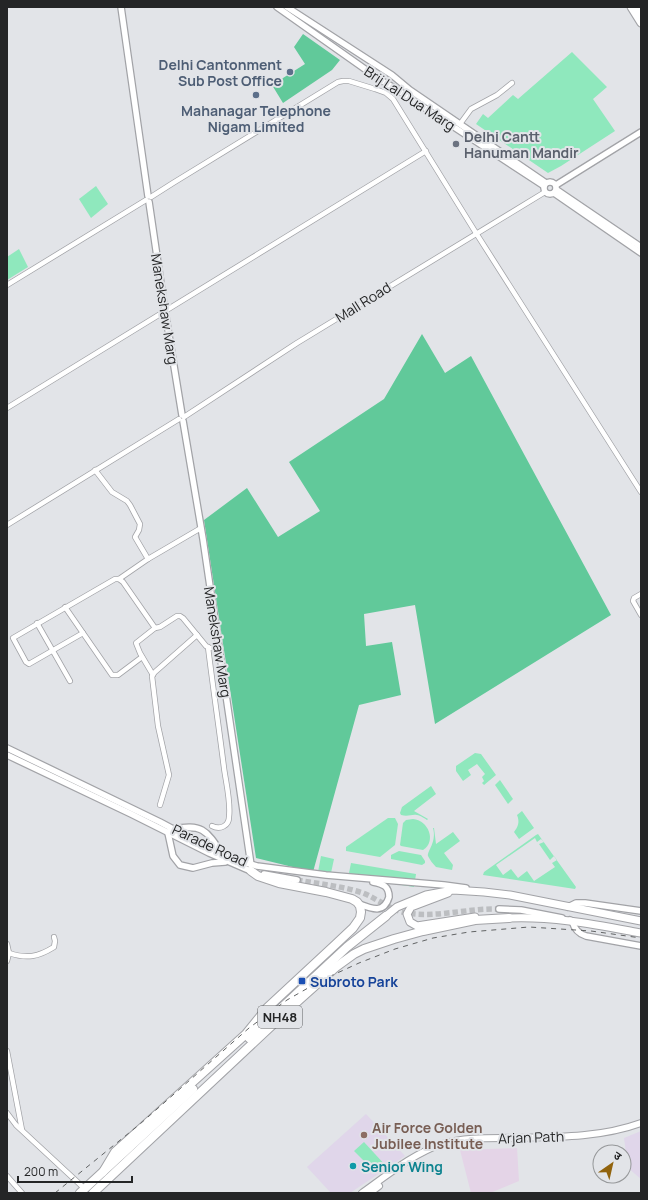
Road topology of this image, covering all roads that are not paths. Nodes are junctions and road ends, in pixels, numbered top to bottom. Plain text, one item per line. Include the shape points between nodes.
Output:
1 (121, 7) edge
2 (277, 7) edge
3 (287, 7) edge
4 (631, 7) edge
5 (637, 7) edge
6 (641, 13) edge
7 (641, 23) edge
8 (512, 83) dead end
9 (460, 124) junction
10 (641, 132) edge
11 (426, 151) junction
12 (545, 187) junction
13 (555, 189) junction
14 (149, 199) junction
15 (476, 233) junction
16 (641, 247) edge
17 (641, 253) edge
18 (7, 285) edge
19 (165, 311) junction
20 (7, 408) edge
21 (182, 418) junction
22 (95, 470) junction
23 (641, 492) edge
24 (7, 525) edge
25 (201, 528) junction
26 (148, 559) junction
27 (119, 579) junction
28 (641, 594) edge
29 (65, 607) junction
30 (641, 615) edge
31 (37, 623) junction
32 (155, 628) junction
33 (83, 634) junction
34 (197, 635) junction
35 (208, 647) junction
36 (219, 648) junction
37 (53, 651) junction
38 (142, 657) junction
39 (153, 675) junction
40 (70, 681) dead end
41 (7, 748) edge
42 (7, 755) edge
43 (52, 770) junction
44 (49, 776) junction
45 (160, 805) dead end
46 (212, 826) dead end
47 (170, 831) junction
48 (222, 854) junction
49 (226, 861) junction
50 (251, 868) junction
51 (350, 877) junction
52 (297, 880) tunnel mouth
53 (454, 890) junction
54 (477, 891) junction
55 (359, 904) junction
56 (568, 907) junction
57 (499, 909) tunnel mouth
58 (641, 911) edge
59 (386, 916) joint
60 (506, 918) junction
61 (572, 921) junction
62 (641, 921) edge
63 (641, 933) edge
64 (54, 937) dead end
65 (7, 944) edge
66 (641, 946) edge
67 (9, 953) junction
68 (7, 961) edge
69 (7, 1051) edge
70 (7, 1113) edge
71 (641, 1124) edge
72 (22, 1130) junction
73 (103, 1172) junction
74 (7, 1176) edge
75 (82, 1192) edge
76 (22, 1193) edge
77 (93, 1193) edge
78 (362, 1193) edge
79 (370, 1193) edge

1 - 14 street, Manekshaw Marg
2 - 12 street, Brij Lal Dua Marg via 379,79
3 - 9 street, Brij Lal Dua Marg via 392,75
4 - 7 main road
5 - 6 main road
8 - 9 street via 497,95 471,109
9 - 12 street, Brij Lal Dua Marg
10 - 13 street
11 - 14 street via 393,99 386,93 343,81
11 - 15 street
11 - 19 street
12 - 13 street via 551,182
12 - 13 street via 549,194
12 - 15 street, Mall Road
13 - 16 street
13 - 17 street
14 - 18 street
14 - 19 street, Manekshaw Marg
15 - 21 street, Mall Road via 297,343
15 - 23 street
19 - 20 street
19 - 21 street, Manekshaw Marg
21 - 22 street, Mall Road
21 - 25 street, Manekshaw Marg
22 - 24 street, Mall Road
22 - 26 street via 112,492 130,505 140,524 140,530 135,537
25 - 26 street
25 - 36 street, Manekshaw Marg
26 - 27 street
27 - 29 street
27 - 32 street via 124,582
28 - 30 street via 633,601
29 - 31 street
29 - 33 street
31 - 37 street
31 - 37 street via 13,638 23,656 28,664 31,664
32 - 34 street via 180,616
32 - 38 street via 136,643
33 - 37 street
33 - 38 street via 114,676
34 - 35 street
34 - 39 street
35 - 36 street
35 - 46 street via 230,817 221,828
36 - 50 street, Manekshaw Marg
37 - 40 street
38 - 39 street
39 - 45 street via 158,726 169,775
41 - 43 street, Parade Road
42 - 44 street, Parade Road
43 - 44 street
43 - 47 street, Parade Road
44 - 47 street, Parade Road
47 - 48 street, Parade Road
47 - 48 street via 189,826 200,828 212,838
47 - 49 street, Parade Road
47 - 49 street via 173,856 180,865 193,868
48 - 50 street, Parade Road
49 - 50 street, Parade Road
50 - 51 street, Parade Road
50 - 52 street, Parade Road
50 - 55 highway via 258,876 279,883 336,894
51 - 54 street, Parade Road via 444,885
51 - 55 street via 385,885 388,890 390,897 380,908 374,909
53 - 54 main road, NH48
53 - 59 main road, NH48 via 426,894 397,907
53 - 60 main road via 412,907 407,914 410,922 417,926 470,917
54 - 56 main road, NH48
55 - 73 highway via 361,915 353,928 267,1008 246,1034 115,1152
56 - 58 street via 576,903 585,903
56 - 62 main road, NH48
57 - 61 street via 521,910
59 - 73 highway, NH48 via 347,947
60 - 61 main road, NH48
60 - 77 highway, NH48 via 475,920 423,931 354,954 298,1001
61 - 63 main road, NH48
61 - 66 street via 575,929 583,935
64 - 67 street via 54,947 37,956
65 - 67 street
67 - 68 street
69 - 72 street
70 - 72 street
71 - 78 main road, Arjan Path via 586,1136 468,1139 445,1143 424,1152
71 - 79 main road, Arjan Path via 609,1135 585,1139 478,1142 444,1147 400,1170
72 - 75 street
73 - 75 highway, NH48
74 - 76 street

